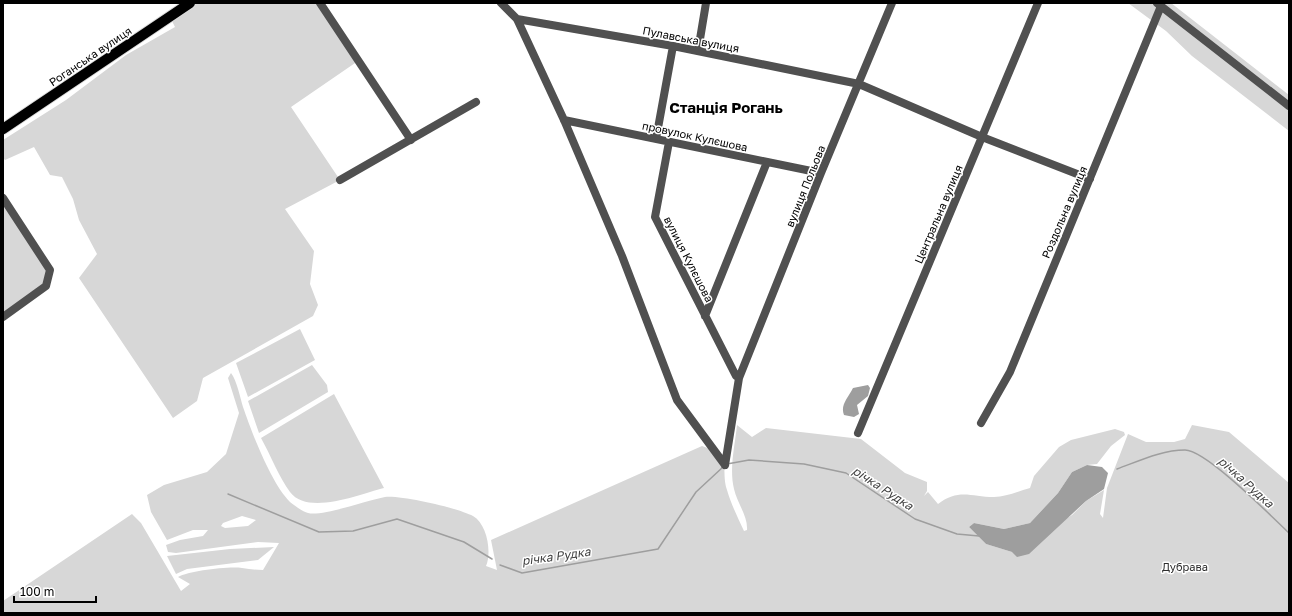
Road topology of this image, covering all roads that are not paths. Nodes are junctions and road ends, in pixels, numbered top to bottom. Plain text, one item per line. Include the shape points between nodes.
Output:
1 (190, 3) edge
2 (320, 3) edge
3 (501, 3) edge
4 (706, 3) edge
5 (892, 3) edge
6 (1038, 3) edge
7 (1159, 4) edge
8 (518, 19) junction
9 (673, 46) junction
10 (698, 51) junction
11 (859, 84) junction
12 (476, 102) dead end
13 (1289, 106) edge
14 (564, 120) junction
15 (3, 129) edge
16 (982, 137) junction
17 (656, 139) junction
18 (411, 140) junction
19 (669, 142) junction
20 (767, 162) junction
21 (821, 173) junction
22 (1090, 179) junction
23 (340, 180) dead end
24 (3, 198) edge
25 (705, 316) junction
26 (3, 317) edge
27 (739, 378) junction
28 (981, 423) dead end
29 (858, 433) dead end

1 - 15 main road, Роганська вулиця
2 - 18 street
3 - 8 street
4 - 10 street
5 - 11 street, вулиця Польова
6 - 16 street, Центральна вулиця
7 - 13 street
7 - 22 street, Роздольна вулиця
8 - 9 street, Пулавська вулиця
8 - 14 street
9 - 10 street, Пулавська вулиця
9 - 17 street
10 - 11 street, Пулавська вулиця
11 - 16 street, Пулавська вулиця
11 - 21 street, вулиця Польова
12 - 18 street
14 - 17 street, провулок Кулєшова
14 - 27 street, вулиця Польова via 622,256 677,400 725,465
16 - 22 street, Пулавська вулиця
16 - 29 street, Центральна вулиця
17 - 19 street, провулок Кулєшова
18 - 23 street
19 - 20 street, провулок Кулєшова
19 - 25 street, вулиця Кулєшова via 655,216
20 - 21 street, провулок Кулєшова
20 - 25 street
21 - 27 street, вулиця Польова
22 - 28 street, Роздольна вулиця via 1010,372
24 - 26 street via 50,270 46,286
25 - 27 street, вулиця Кулєшова

